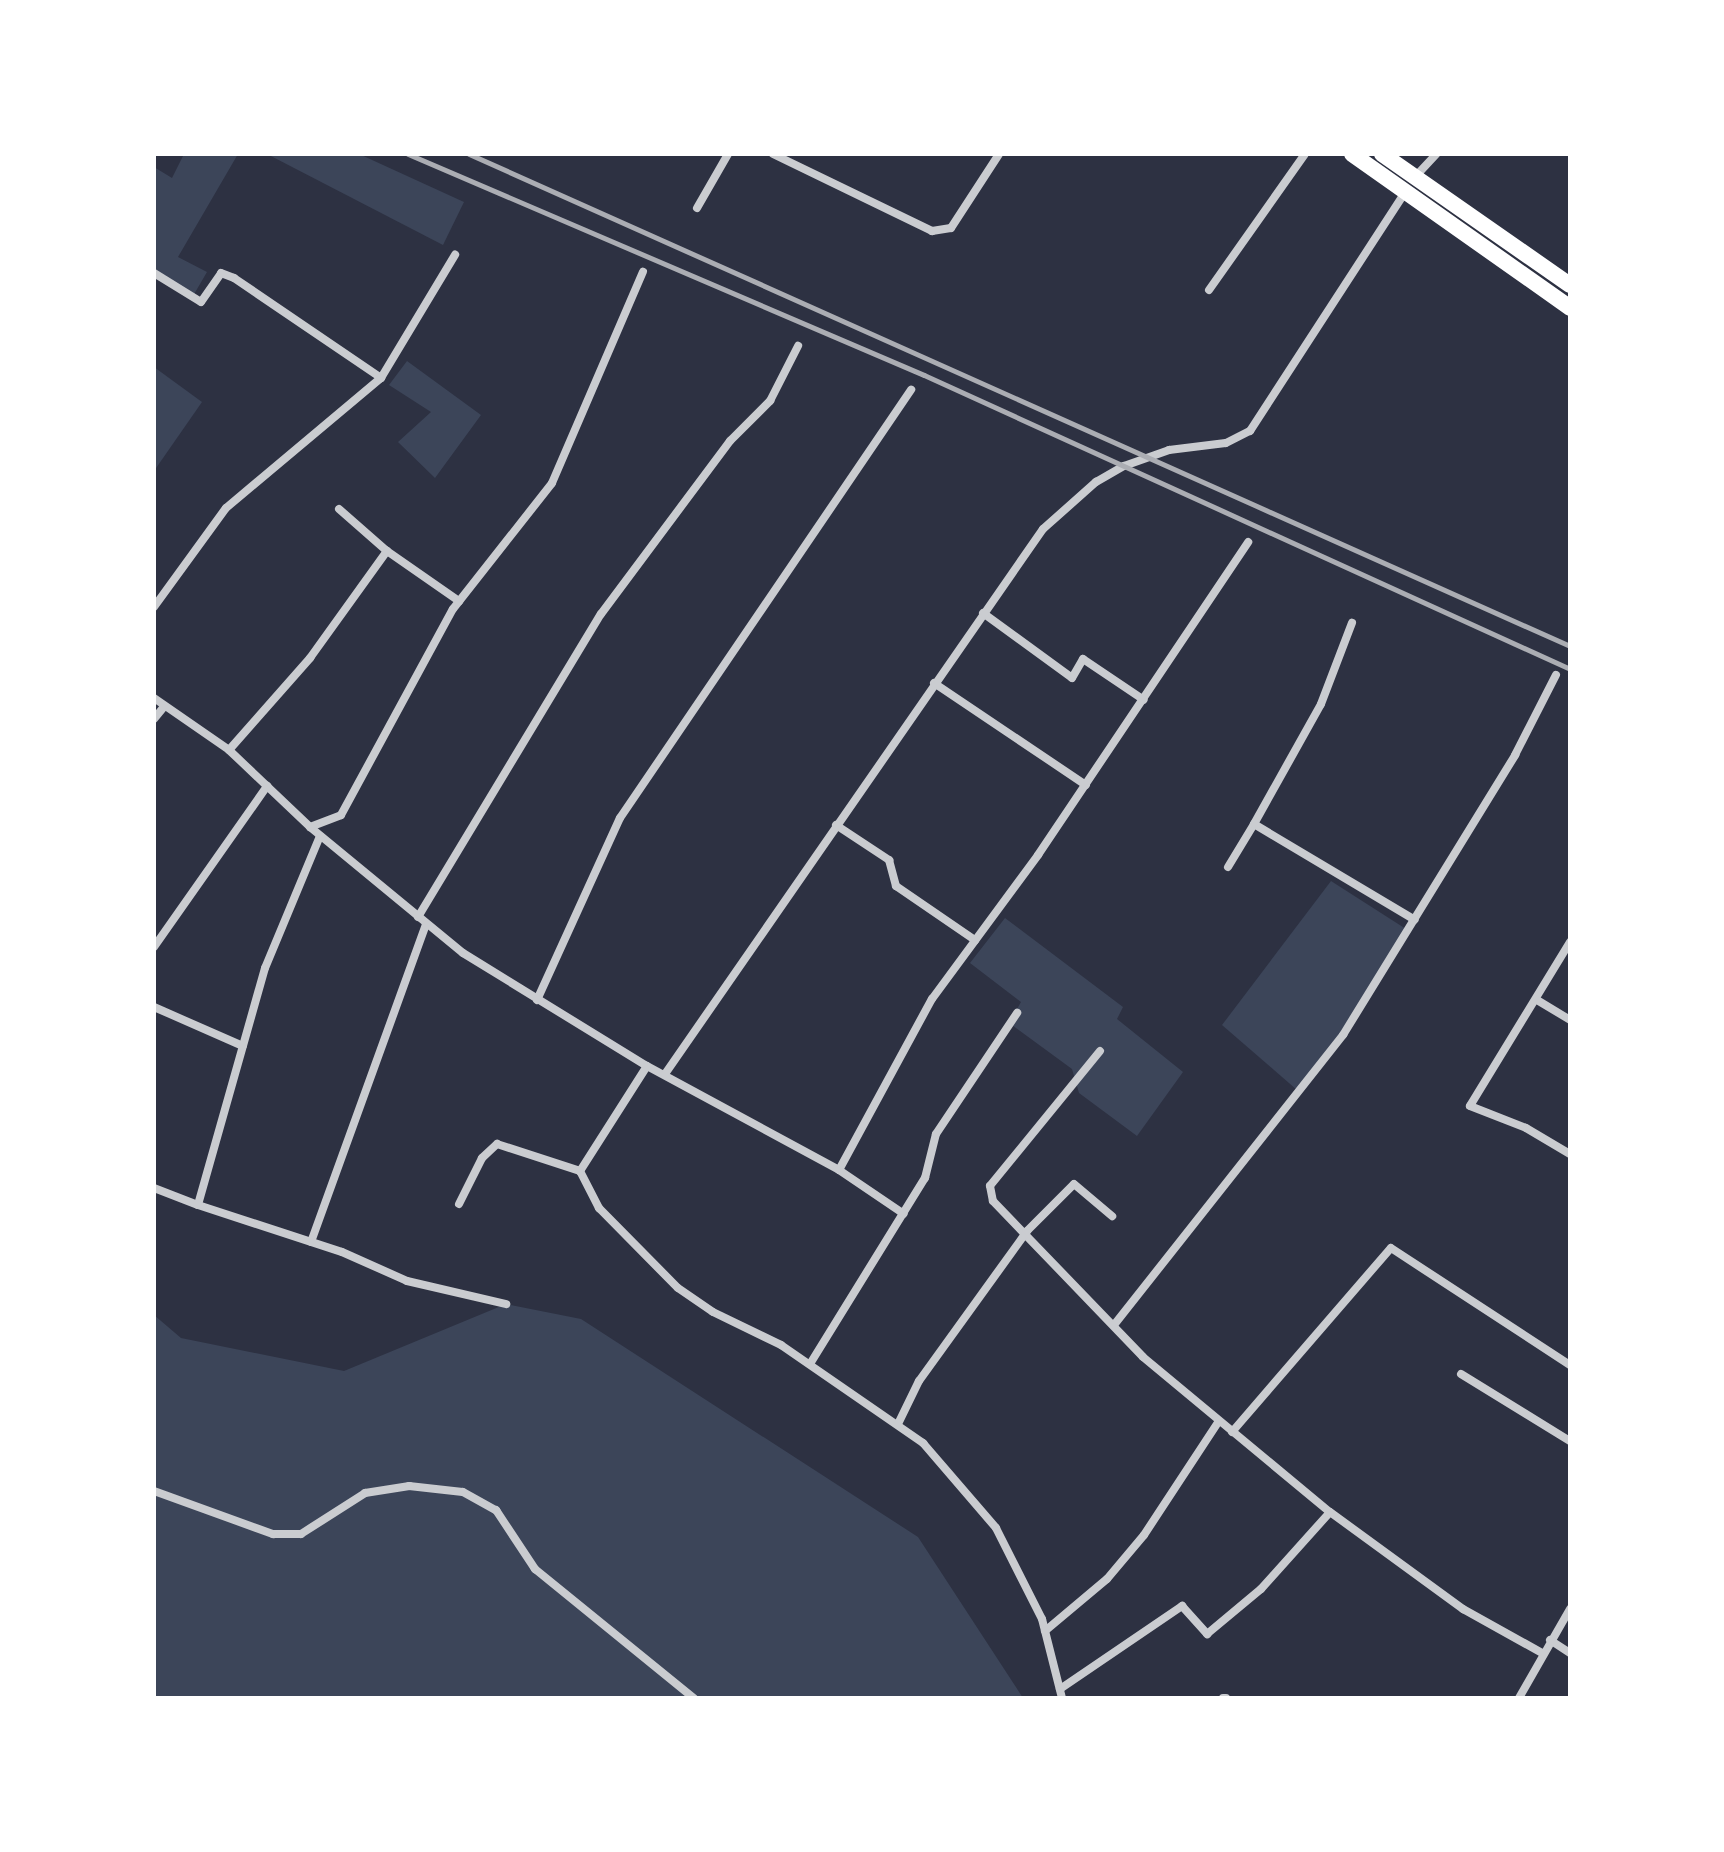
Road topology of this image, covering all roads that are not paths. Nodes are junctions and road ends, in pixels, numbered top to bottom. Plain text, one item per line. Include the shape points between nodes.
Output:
1 (728, 154) edge
2 (773, 154) edge
3 (999, 154) edge
4 (1305, 154) edge
5 (1352, 154) edge
6 (1382, 154) edge
7 (1436, 154) edge
8 (1415, 177) junction
9 (1405, 192) junction
10 (697, 208) dead end
11 (455, 255) dead end
12 (643, 272) dead end
13 (154, 273) edge
14 (1570, 285) edge
15 (1209, 290) dead end
16 (1570, 308) edge
17 (798, 346) dead end
18 (381, 378) junction
19 (911, 390) dead end
20 (339, 509) dead end
21 (1248, 542) dead end
22 (387, 551) junction
23 (459, 601) junction
24 (154, 607) edge
25 (983, 613) junction
26 (1352, 623) dead end
27 (1556, 675) dead end
28 (934, 683) junction
29 (154, 698) edge
30 (1144, 700) junction
31 (163, 708) junction
32 (154, 719) edge
33 (229, 750) junction
34 (1086, 785) junction
35 (267, 786) junction
36 (1254, 824) junction
37 (836, 825) junction
38 (310, 827) junction
39 (320, 836) junction
40 (1228, 867) dead end
41 (418, 917) junction
42 (1415, 920) junction
43 (426, 924) junction
44 (975, 940) junction
45 (1570, 942) edge
46 (154, 947) edge
47 (537, 1000) junction
48 (1537, 1000) junction
49 (154, 1007) edge
50 (1017, 1013) dead end
51 (1570, 1020) edge
52 (243, 1046) junction
53 (1100, 1051) dead end
54 (647, 1066) junction
55 (665, 1074) junction
56 (1570, 1154) edge
57 (839, 1170) junction
58 (580, 1171) junction
59 (154, 1188) edge
60 (459, 1204) dead end
61 (198, 1205) junction
62 (904, 1214) junction
63 (1112, 1216) dead end
64 (1027, 1231) junction
65 (311, 1242) junction
66 (506, 1304) dead end
67 (1114, 1325) junction
68 (810, 1364) junction
69 (1570, 1365) edge
70 (1461, 1374) dead end
71 (1219, 1421) junction
72 (898, 1424) junction
73 (1232, 1432) junction
74 (1570, 1441) edge
75 (154, 1491) edge
76 (1330, 1512) junction
77 (1570, 1609) edge
78 (1045, 1631) junction
79 (1550, 1640) junction
80 (1542, 1653) junction
81 (1570, 1653) edge
82 (1061, 1694) edge
83 (694, 1698) edge
84 (1519, 1698) edge

1 - 10 street
2 - 3 street via 932,231 951,228
4 - 15 street
5 - 9 main road
6 - 8 main road
7 - 8 street
8 - 9 street
8 - 14 main road
9 - 16 main road
9 - 25 street via 1250,431 1226,443 1158,454 1096,482 1043,529
11 - 18 street
12 - 23 street via 552,483
13 - 18 street via 201,302 221,273 234,278
17 - 41 street via 770,401 730,441 601,614
18 - 24 street via 226,508
19 - 47 street via 620,818
20 - 22 street
21 - 30 street
22 - 23 street
22 - 33 street via 310,658
23 - 38 street via 341,815
25 - 28 street
25 - 30 street via 1072,678 1083,659
26 - 36 street via 1321,704
27 - 42 street via 1515,755
28 - 34 street
28 - 37 street
29 - 31 street
30 - 34 street
31 - 32 street
31 - 33 street
33 - 35 street
34 - 44 street
35 - 38 street
35 - 46 street
36 - 40 street
36 - 42 street
37 - 44 street via 889,860 896,886
37 - 55 street
38 - 39 street
39 - 41 street
39 - 52 street via 265,968
41 - 43 street
42 - 67 street via 1343,1035
43 - 47 street
43 - 65 street
44 - 57 street via 932,999
45 - 48 street
47 - 54 street
48 - 51 street
48 - 56 street via 1470,1106 1526,1128
49 - 52 street
50 - 62 street via 936,1134 925,1178
52 - 61 street
53 - 64 street via 990,1186 993,1201
54 - 55 street
54 - 58 street
55 - 57 street via 827,1169
57 - 62 street
58 - 60 street via 497,1144 482,1158
58 - 68 street via 599,1208 678,1288
59 - 61 street
61 - 65 street
62 - 68 street
63 - 64 street via 1074,1184
64 - 67 street
64 - 72 street via 919,1381
65 - 66 street via 407,1281
67 - 71 street via 1143,1357
68 - 72 street
69 - 73 street via 1391,1248
70 - 74 street
71 - 73 street
71 - 78 street via 1188,1472 1107,1579
72 - 78 street via 923,1443 996,1528
73 - 76 street
75 - 83 street via 273,1534 301,1534 365,1493 409,1486 463,1492 496,1510 535,1569
76 - 80 street via 1463,1609
76 - 82 street via 1261,1589 1207,1634 1182,1606
77 - 79 street
78 - 82 street
79 - 80 street
79 - 81 street
80 - 84 street

